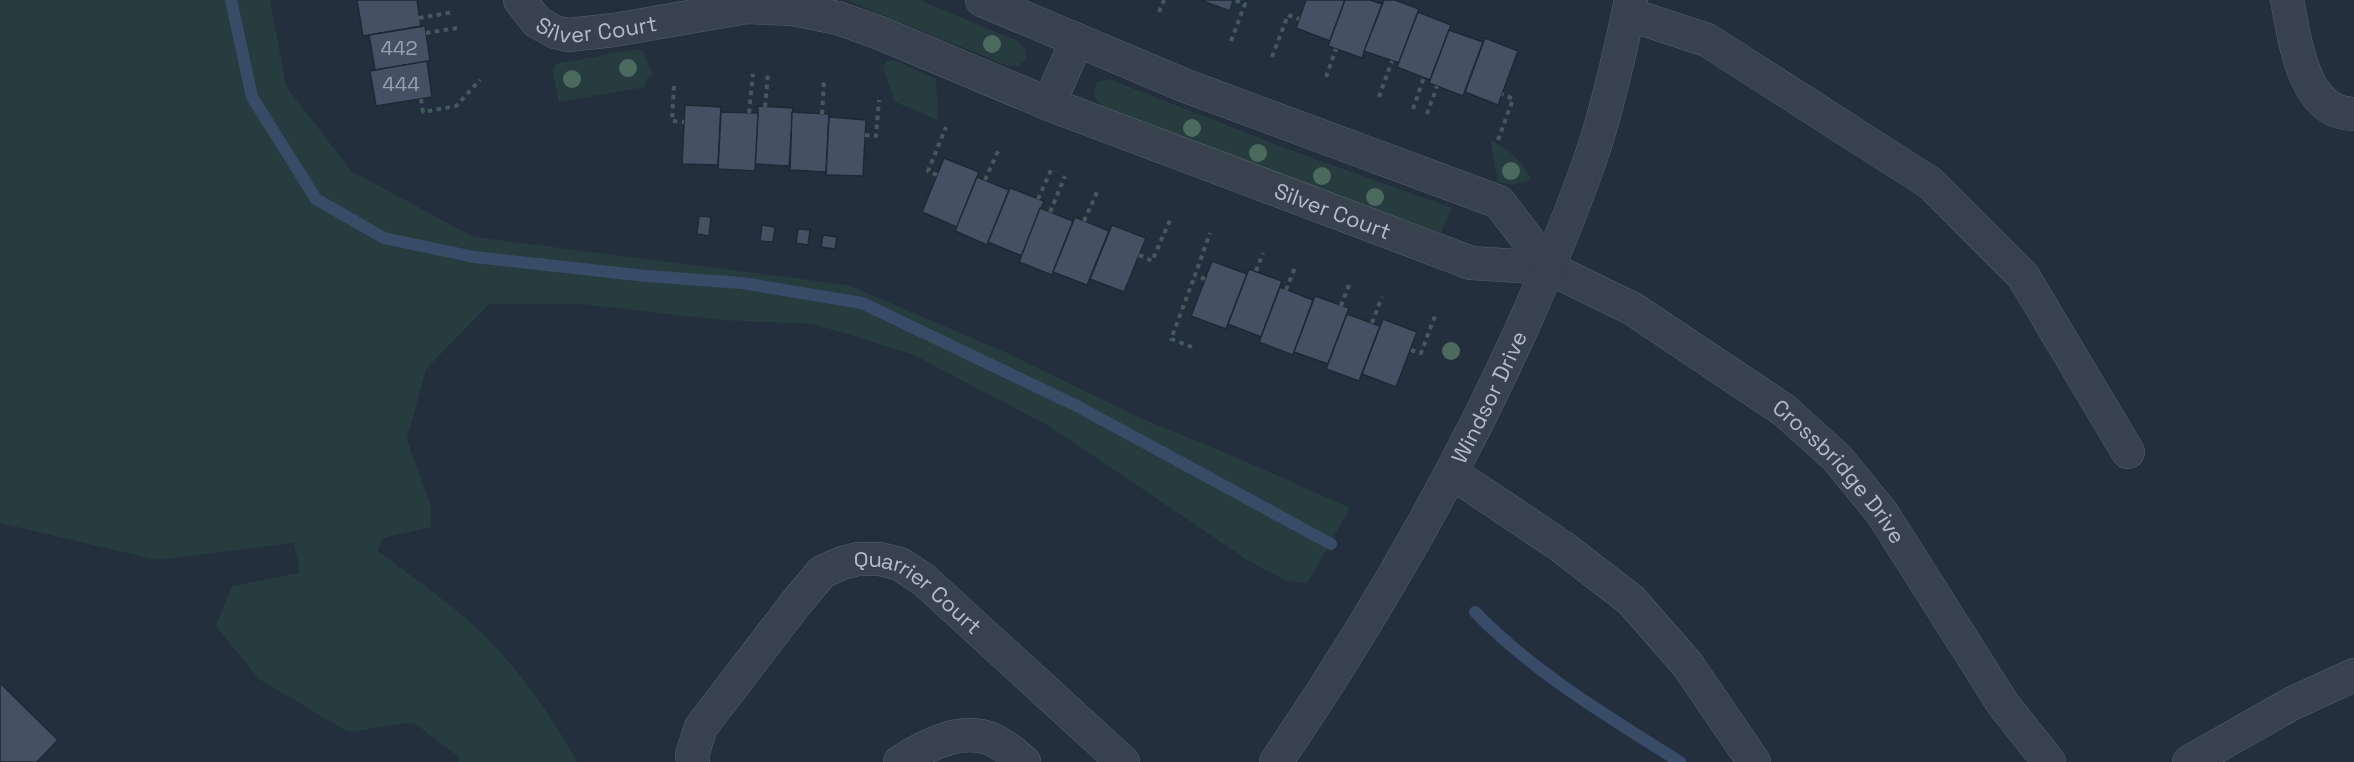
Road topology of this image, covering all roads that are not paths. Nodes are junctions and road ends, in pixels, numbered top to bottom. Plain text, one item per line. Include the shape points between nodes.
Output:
1 (520, 0) edge
2 (982, 0) edge
3 (2288, 0) edge
4 (1630, 7) edge
5 (1077, 40) junction
6 (1049, 104) junction
7 (2354, 114) edge
8 (1549, 268) junction
9 (2128, 452) dead end
10 (1452, 473) junction
11 (2354, 675) edge
12 (693, 762) edge
13 (900, 762) edge
14 (1024, 762) edge
15 (1124, 762) edge
16 (1276, 762) edge
17 (1754, 762) edge
18 (2049, 762) edge
19 (2189, 762) edge

1 - 6 street, Silver Court via 537,22 568,35 747,8 793,9 838,18 880,33
2 - 5 street
3 - 7 street via 2309,86 2329,106
4 - 8 street, Windsor Drive via 1595,144
4 - 9 street via 1707,40 1930,183 2023,276
5 - 6 street
5 - 8 street via 1186,86 1499,202
6 - 8 street, Silver Court via 1472,263
8 - 10 street, Windsor Drive
8 - 18 street, Crossbridge Drive via 1633,309 1694,349 1784,410 1837,458 1882,513 2002,704
10 - 16 street, Windsor Drive via 1387,591
10 - 17 street via 1561,546 1631,600 1687,664
11 - 19 street via 2291,704
12 - 15 street, Quarrier Court via 701,727 822,572 858,559 880,559 900,564 924,580
13 - 14 street via 918,750 969,734 992,740

